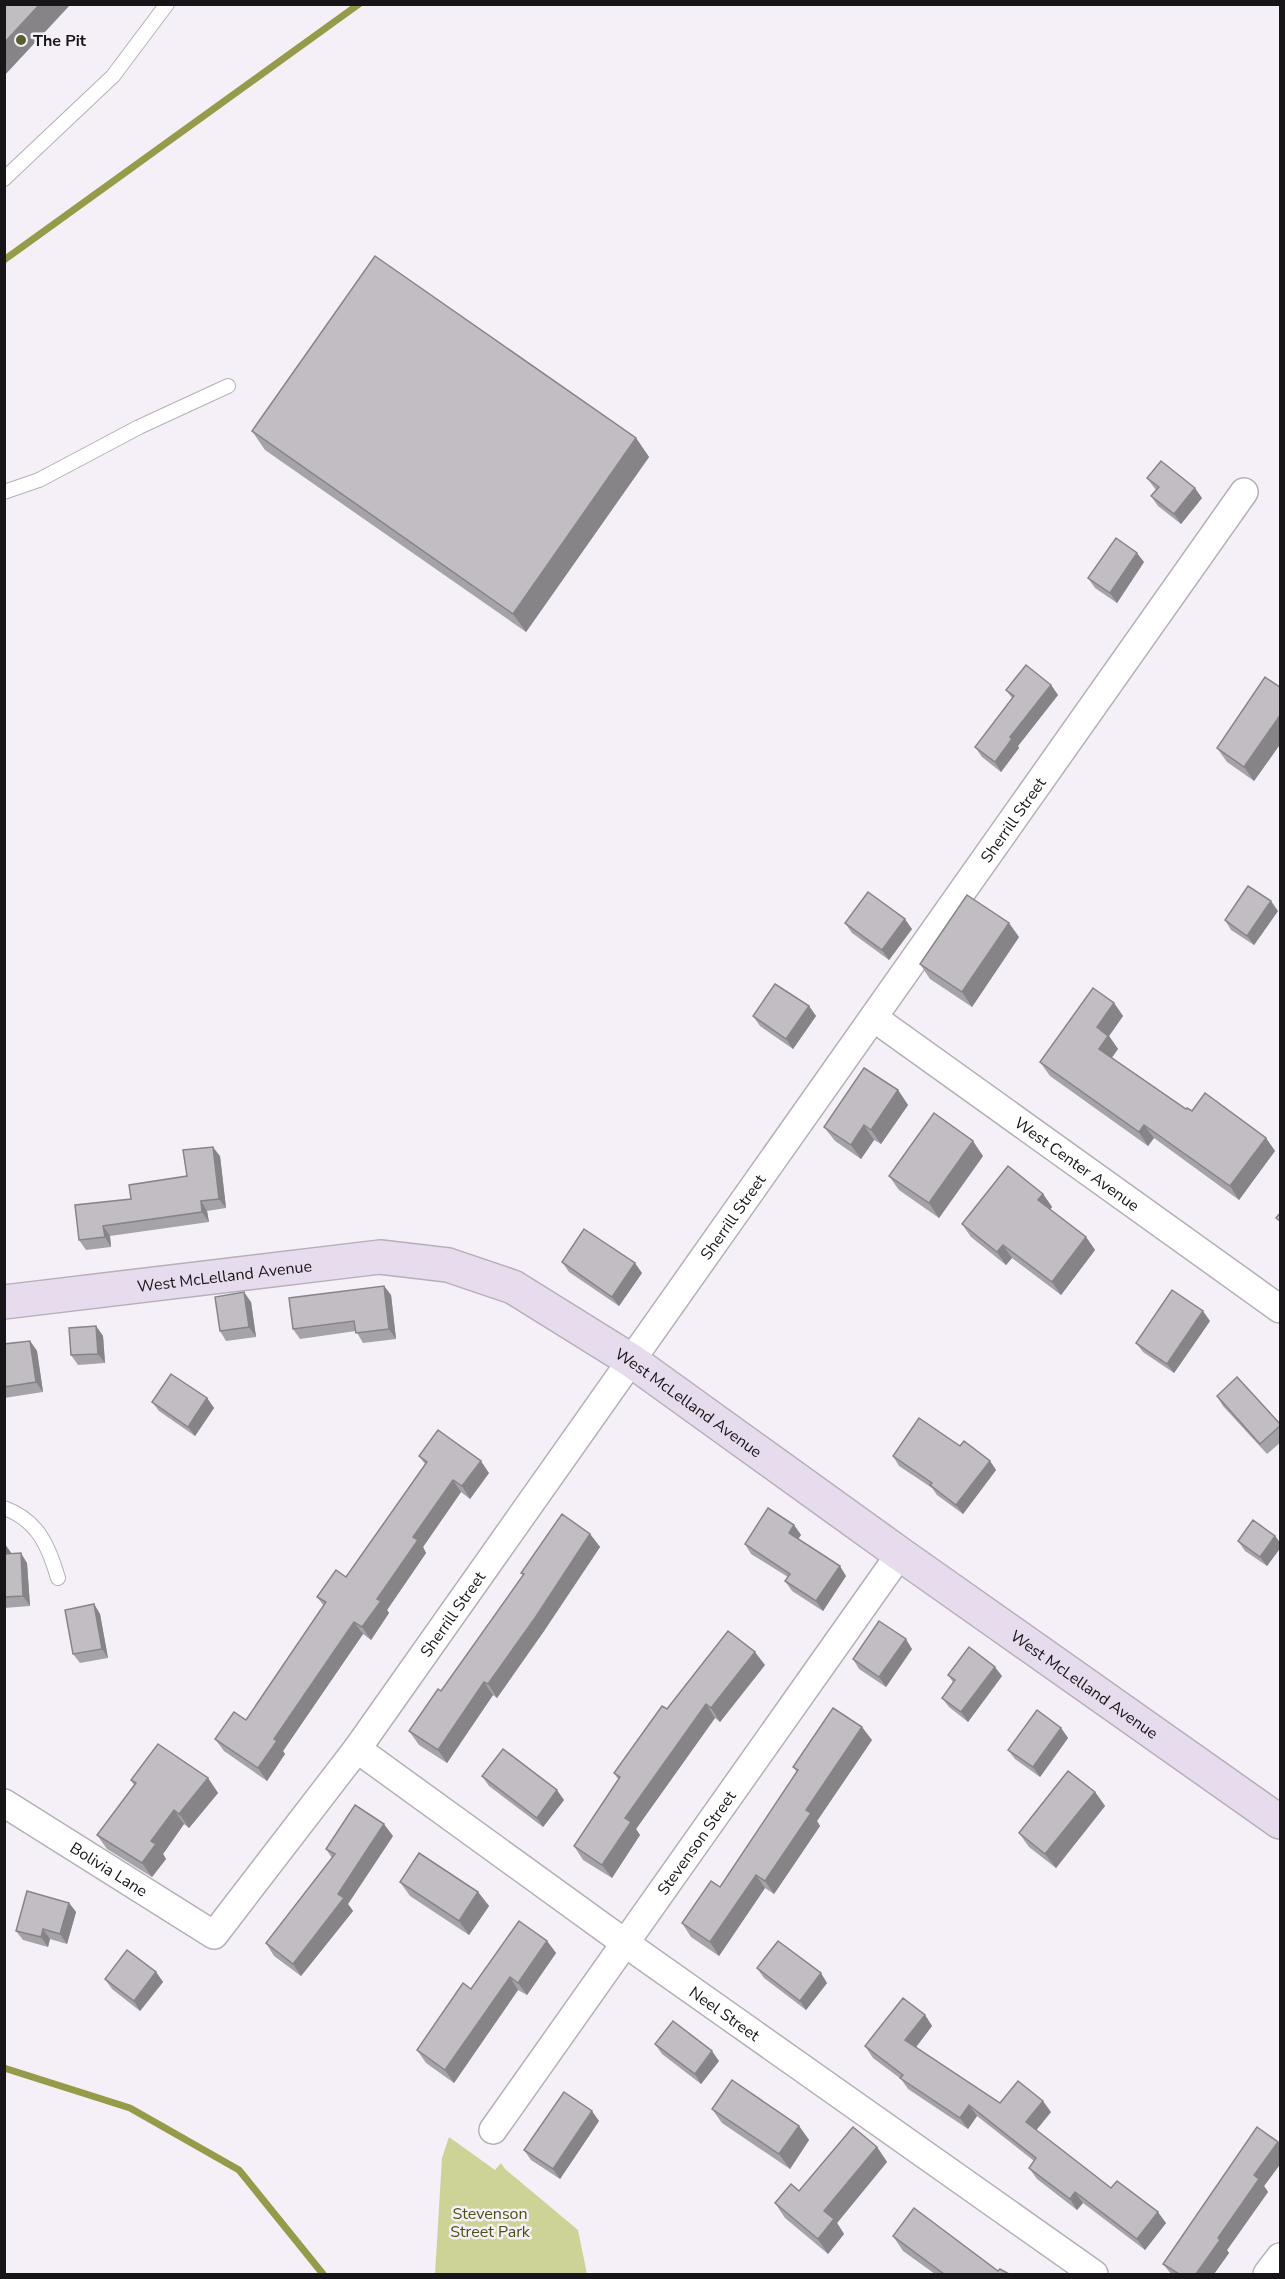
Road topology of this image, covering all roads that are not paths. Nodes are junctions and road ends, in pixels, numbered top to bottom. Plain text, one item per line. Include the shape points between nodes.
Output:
1 (167, 4) edge
2 (4, 179) edge
3 (228, 386) dead end
4 (4, 492) edge
5 (1244, 492) dead end
6 (874, 1018) junction
7 (4, 1302) edge
8 (1281, 1309) edge
9 (632, 1361) junction
10 (4, 1508) edge
11 (900, 1554) junction
12 (58, 1578) dead end
13 (357, 1749) junction
14 (4, 1803) edge
15 (1281, 1822) edge
16 (214, 1935) joint
17 (625, 1943) junction
18 (493, 2130) dead end
19 (1281, 2257) edge
20 (1094, 2274) edge
21 (1267, 2274) edge

1 - 2 lane via 113,76
3 - 4 lane via 39,480
5 - 6 street, Sherrill Street
6 - 8 street, West Center Avenue
6 - 9 street, Sherrill Street
7 - 9 street, West McLelland Avenue via 380,1257 448,1265 513,1287
9 - 11 street, West McLelland Avenue
9 - 13 street, Sherrill Street
10 - 12 lane via 22,1516 45,1540
11 - 15 street, West McLelland Avenue
11 - 17 street, Stevenson Street
13 - 16 street, Sherrill Street
13 - 17 street, Neel Street
14 - 16 street, Bolivia Lane
17 - 18 street, Stevenson Street
17 - 20 street, Neel Street
19 - 21 street

